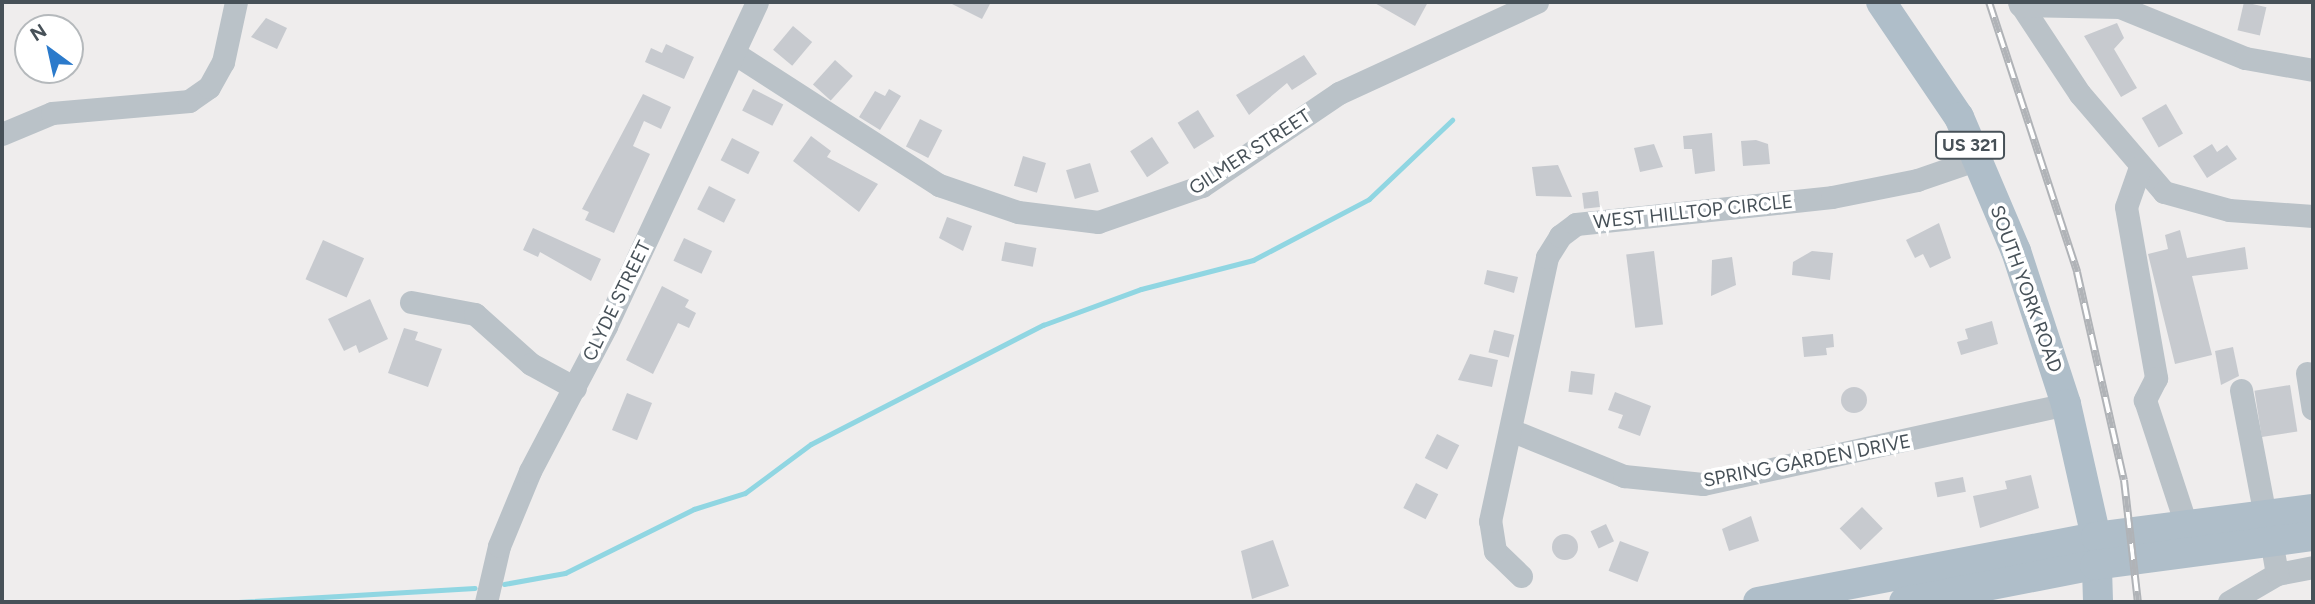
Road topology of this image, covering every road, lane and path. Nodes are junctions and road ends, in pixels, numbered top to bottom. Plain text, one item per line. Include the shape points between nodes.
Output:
1 (236, 2) edge
2 (757, 2) edge
3 (1537, 2) edge
4 (1881, 2) edge
5 (2020, 3) edge
6 (1496, 9) edge
7 (734, 53) junction
8 (2313, 71) edge
9 (2, 134) edge
10 (1975, 160) junction
11 (2140, 167) junction
12 (2313, 216) edge
13 (411, 302) dead end
14 (2307, 373) dead end
15 (575, 388) junction
16 (2241, 390) dead end
17 (2066, 404) junction
18 (2313, 409) edge
19 (1513, 431) junction
20 (2313, 509) edge
21 (2186, 525) junction
22 (2268, 528) junction
23 (2313, 536) edge
24 (2095, 551) junction
25 (2313, 568) edge
26 (2277, 573) junction
27 (1521, 576) dead end
28 (486, 602) edge
29 (1758, 602) edge
30 (1904, 602) edge
31 (2098, 602) edge
32 (2230, 602) edge

1 - 9 street via 223,62 209,87 189,101 159,109 52,113
2 - 7 street, CLYDE STREET
3 - 6 street, GILMER STREET
4 - 10 main road, SOUTH YORK ROAD / US 321 via 1945,91
5 - 8 street via 2120,7 2245,58
5 - 11 street via 2080,94
6 - 7 street, GILMER STREET via 1339,93 1177,198 1125,216 1071,223 939,185
7 - 15 street, CLYDE STREET
10 - 17 main road, SOUTH YORK ROAD / US 321 via 2017,251
10 - 19 street, WEST HILLTOP CIRCLE via 1917,180 1832,197 1576,224 1547,257
11 - 12 street via 2164,192 2229,210
11 - 21 street via 2126,207 2157,379 2145,400
13 - 15 street via 475,314 531,364
14 - 18 street
15 - 28 street, CLYDE STREET via 508,520
16 - 22 street
17 - 19 street, SPRING GARDEN DRIVE via 1703,484 1624,476
17 - 24 main road, SOUTH YORK ROAD / US 321
19 - 27 street, WEST HILLTOP CIRCLE via 1490,521 1495,551
20 - 22 main road
21 - 22 main road
21 - 24 main road
22 - 23 main road
22 - 24 main road
22 - 26 street
24 - 29 main road
24 - 30 main road
24 - 31 main road, SOUTH YORK ROAD / US 321
25 - 26 street
26 - 32 street

